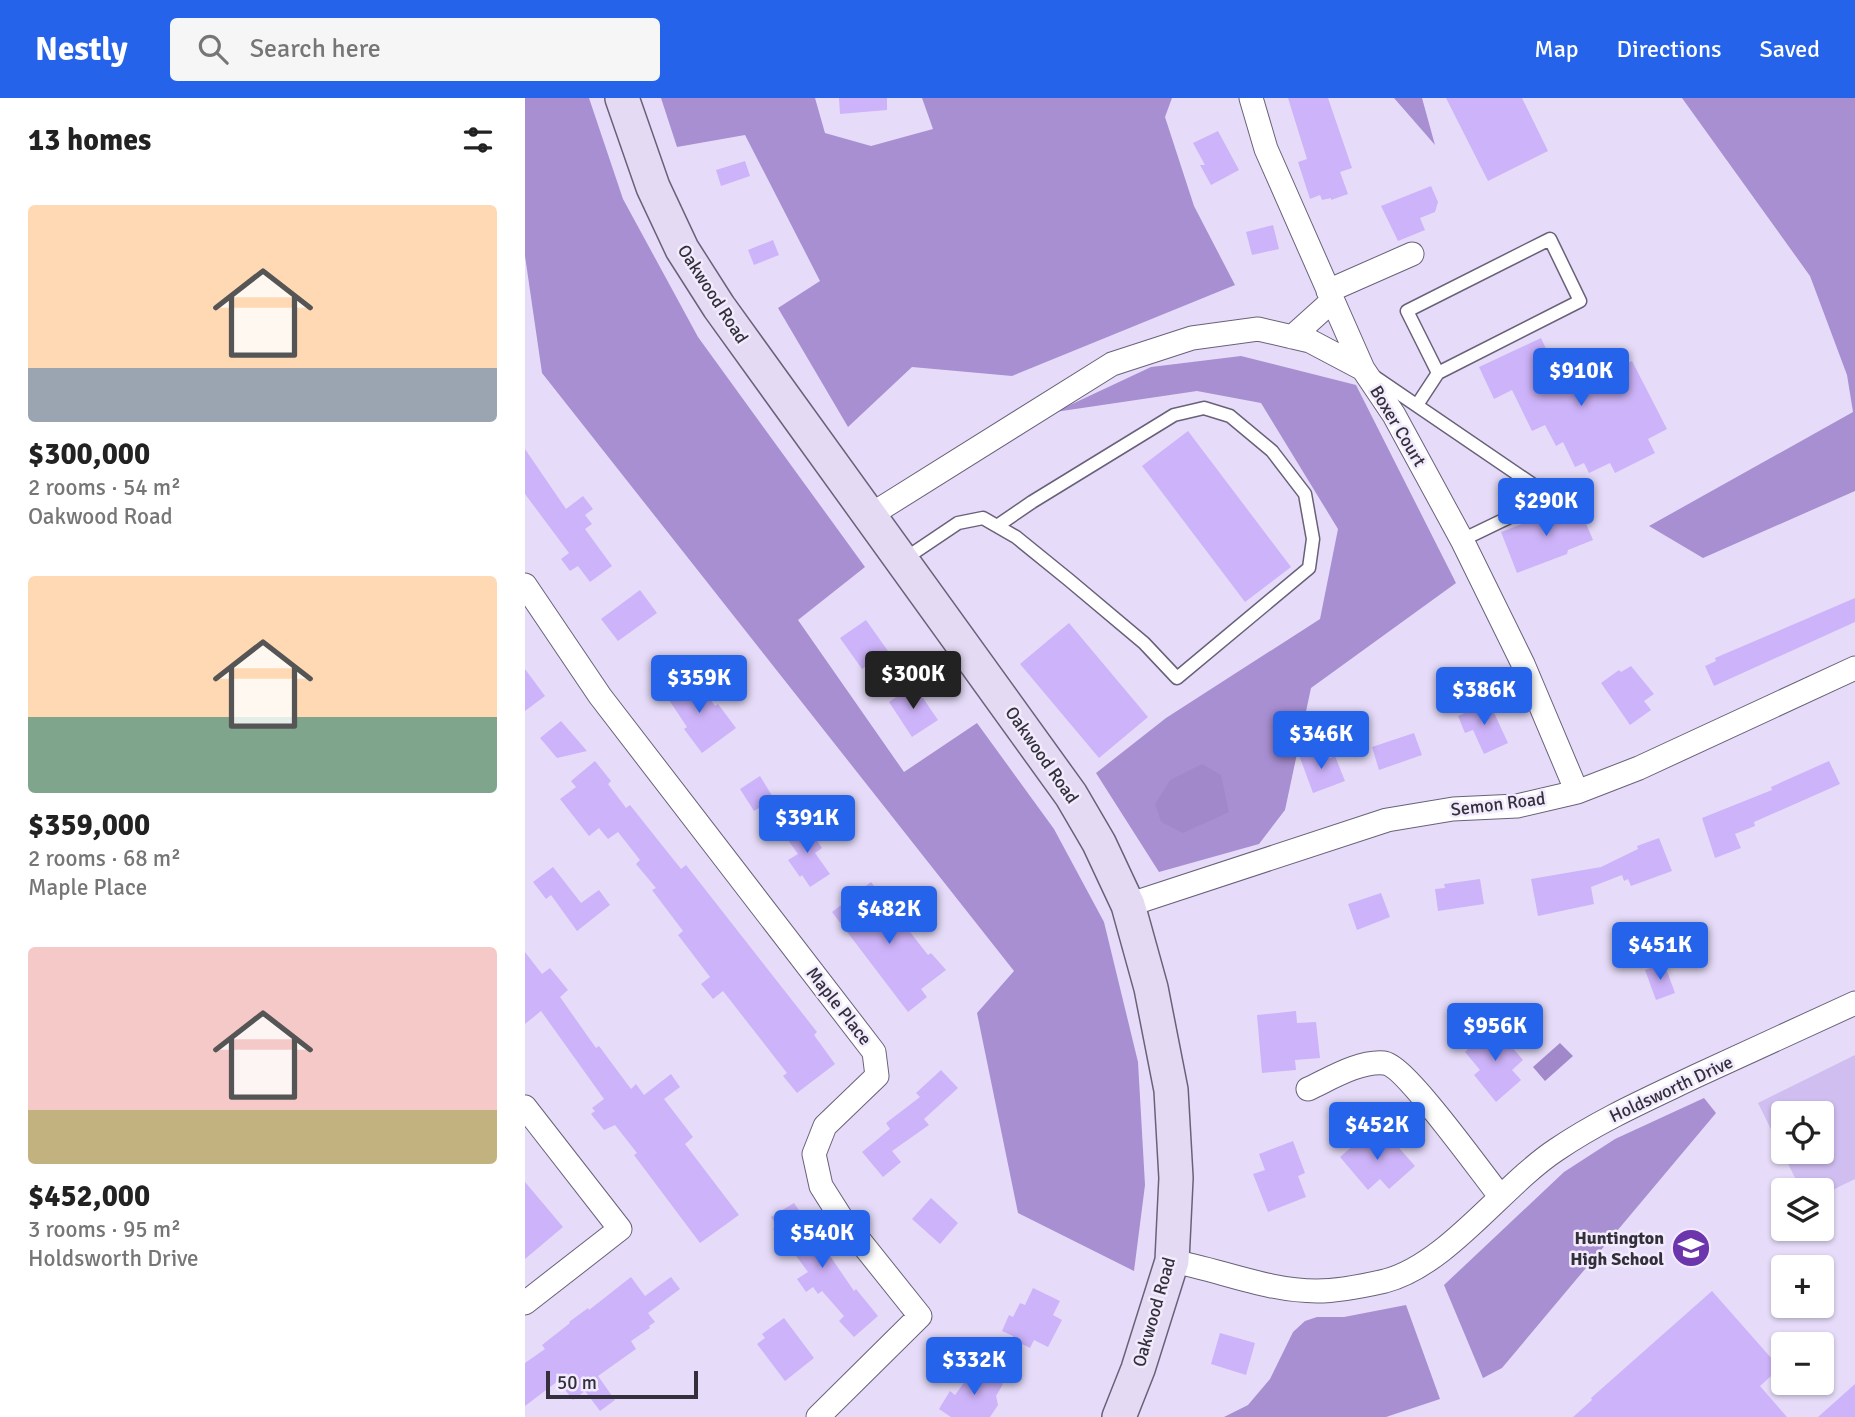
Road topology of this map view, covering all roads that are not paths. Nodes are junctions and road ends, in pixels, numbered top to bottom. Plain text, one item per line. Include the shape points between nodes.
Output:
1 (622, 98) edge
2 (1251, 98) edge
3 (1412, 254) dead end
4 (1330, 296) junction
5 (1292, 337) junction
6 (1363, 369) junction
7 (1438, 373) junction
8 (1417, 405) junction
9 (869, 516) junction
10 (997, 526) junction
11 (1462, 540) junction
12 (903, 560) junction
13 (525, 585) edge
14 (1855, 668) edge
15 (1577, 792) junction
16 (1128, 905) junction
17 (1855, 1003) edge
18 (1308, 1089) dead end
19 (525, 1107) edge
20 (1500, 1196) junction
21 (1172, 1261) junction
22 (525, 1303) edge
23 (818, 1417) edge
24 (1119, 1417) edge

1 - 9 main road, Oakwood Road via 653,187 682,249
2 - 4 street via 1266,149
3 - 4 street
4 - 5 street
4 - 6 street
5 - 6 street, Boxer Court via 1310,341
5 - 9 street, Boxer Court via 1258,329 1192,338 1112,363
6 - 8 lane
6 - 11 street, Boxer Court via 1394,415
7 - 7 lane via 1407,311 1550,239 1580,300
7 - 8 lane
8 - 11 lane via 1551,496
9 - 12 main road, Oakwood Road
10 - 10 lane via 1144,643 1177,678 1309,568 1313,539 1305,494 1272,451 1230,416 1204,408 1174,415
10 - 12 lane via 983,519 958,523
11 - 15 street, Boxer Court via 1523,664
12 - 16 main road, Oakwood Road via 1071,795
13 - 23 street, Maple Place via 600,696 874,1052 877,1076 825,1126 814,1154 821,1186 920,1317
14 - 15 street, Semon Road
15 - 16 street, Semon Road via 1517,806 1453,809 1387,820
16 - 21 main road, Oakwood Road via 1151,988 1171,1090 1176,1178
17 - 20 street, Holdsworth Drive via 1608,1117 1554,1152
18 - 20 street via 1360,1067 1392,1066 1430,1106
19 - 22 street via 620,1229
20 - 21 street, Holdsworth Drive via 1415,1270 1352,1288 1284,1288
21 - 24 main road, Oakwood Road

